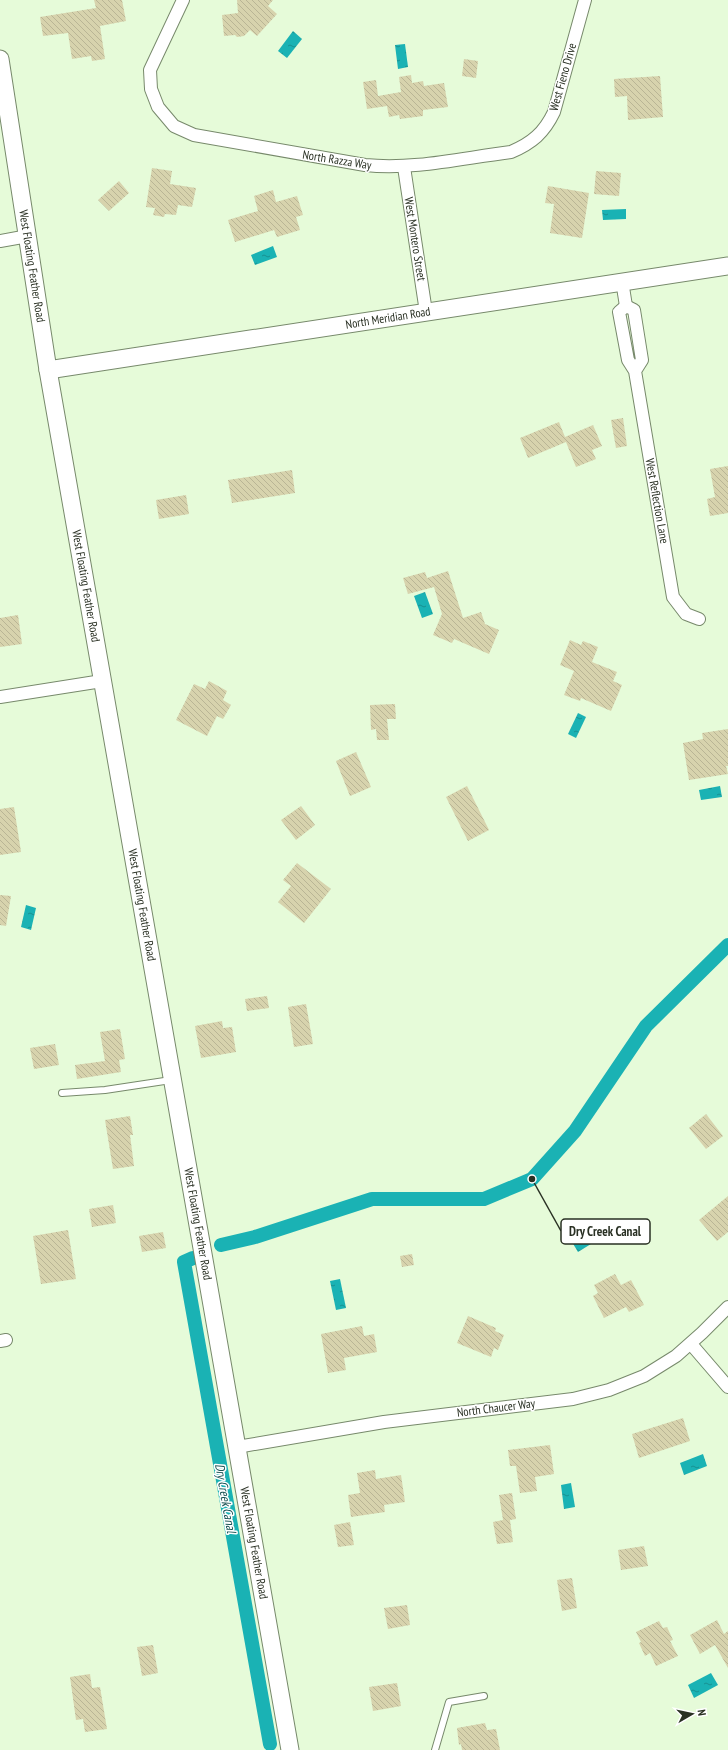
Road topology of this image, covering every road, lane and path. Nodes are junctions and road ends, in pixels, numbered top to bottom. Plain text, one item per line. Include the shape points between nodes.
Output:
1 (183, 0) edge
2 (585, 0) edge
3 (0, 59) edge
4 (527, 145) joint
5 (404, 167) junction
6 (28, 236) junction
7 (0, 240) edge
8 (728, 266) edge
9 (622, 281) junction
10 (426, 312) junction
11 (48, 370) junction
12 (698, 619) dead end
13 (102, 680) junction
14 (0, 697) edge
15 (173, 1080) junction
16 (62, 1093) dead end
17 (728, 1307) edge
18 (691, 1344) junction
19 (728, 1387) edge
20 (237, 1447) junction
21 (484, 1696) dead end
22 (290, 1750) edge
23 (435, 1750) edge

1 - 5 street, North Razza Way via 150,70 151,90 158,108 174,126 194,135 365,166
2 - 4 street, West Fieno Drive via 554,112 547,127
3 - 6 main road, West Floating Feather Road
4 - 5 street, North Razza Way via 511,152
5 - 10 street, West Montero Street
6 - 7 street
6 - 11 main road, West Floating Feather Road
8 - 9 main road, North Meridian Road
9 - 10 main road, North Meridian Road
9 - 12 street, West Reflection Lane via 626,306 634,310 642,360 635,370 673,597 686,614
10 - 11 main road, North Meridian Road
11 - 13 main road, West Floating Feather Road
13 - 14 street
13 - 15 main road, West Floating Feather Road
15 - 16 lane via 105,1090
15 - 20 main road, West Floating Feather Road
17 - 18 street, North Chaucer Way
18 - 19 street
18 - 20 street, North Chaucer Way via 644,1376 591,1395 384,1422
20 - 22 main road, West Floating Feather Road
21 - 23 lane via 449,1702

